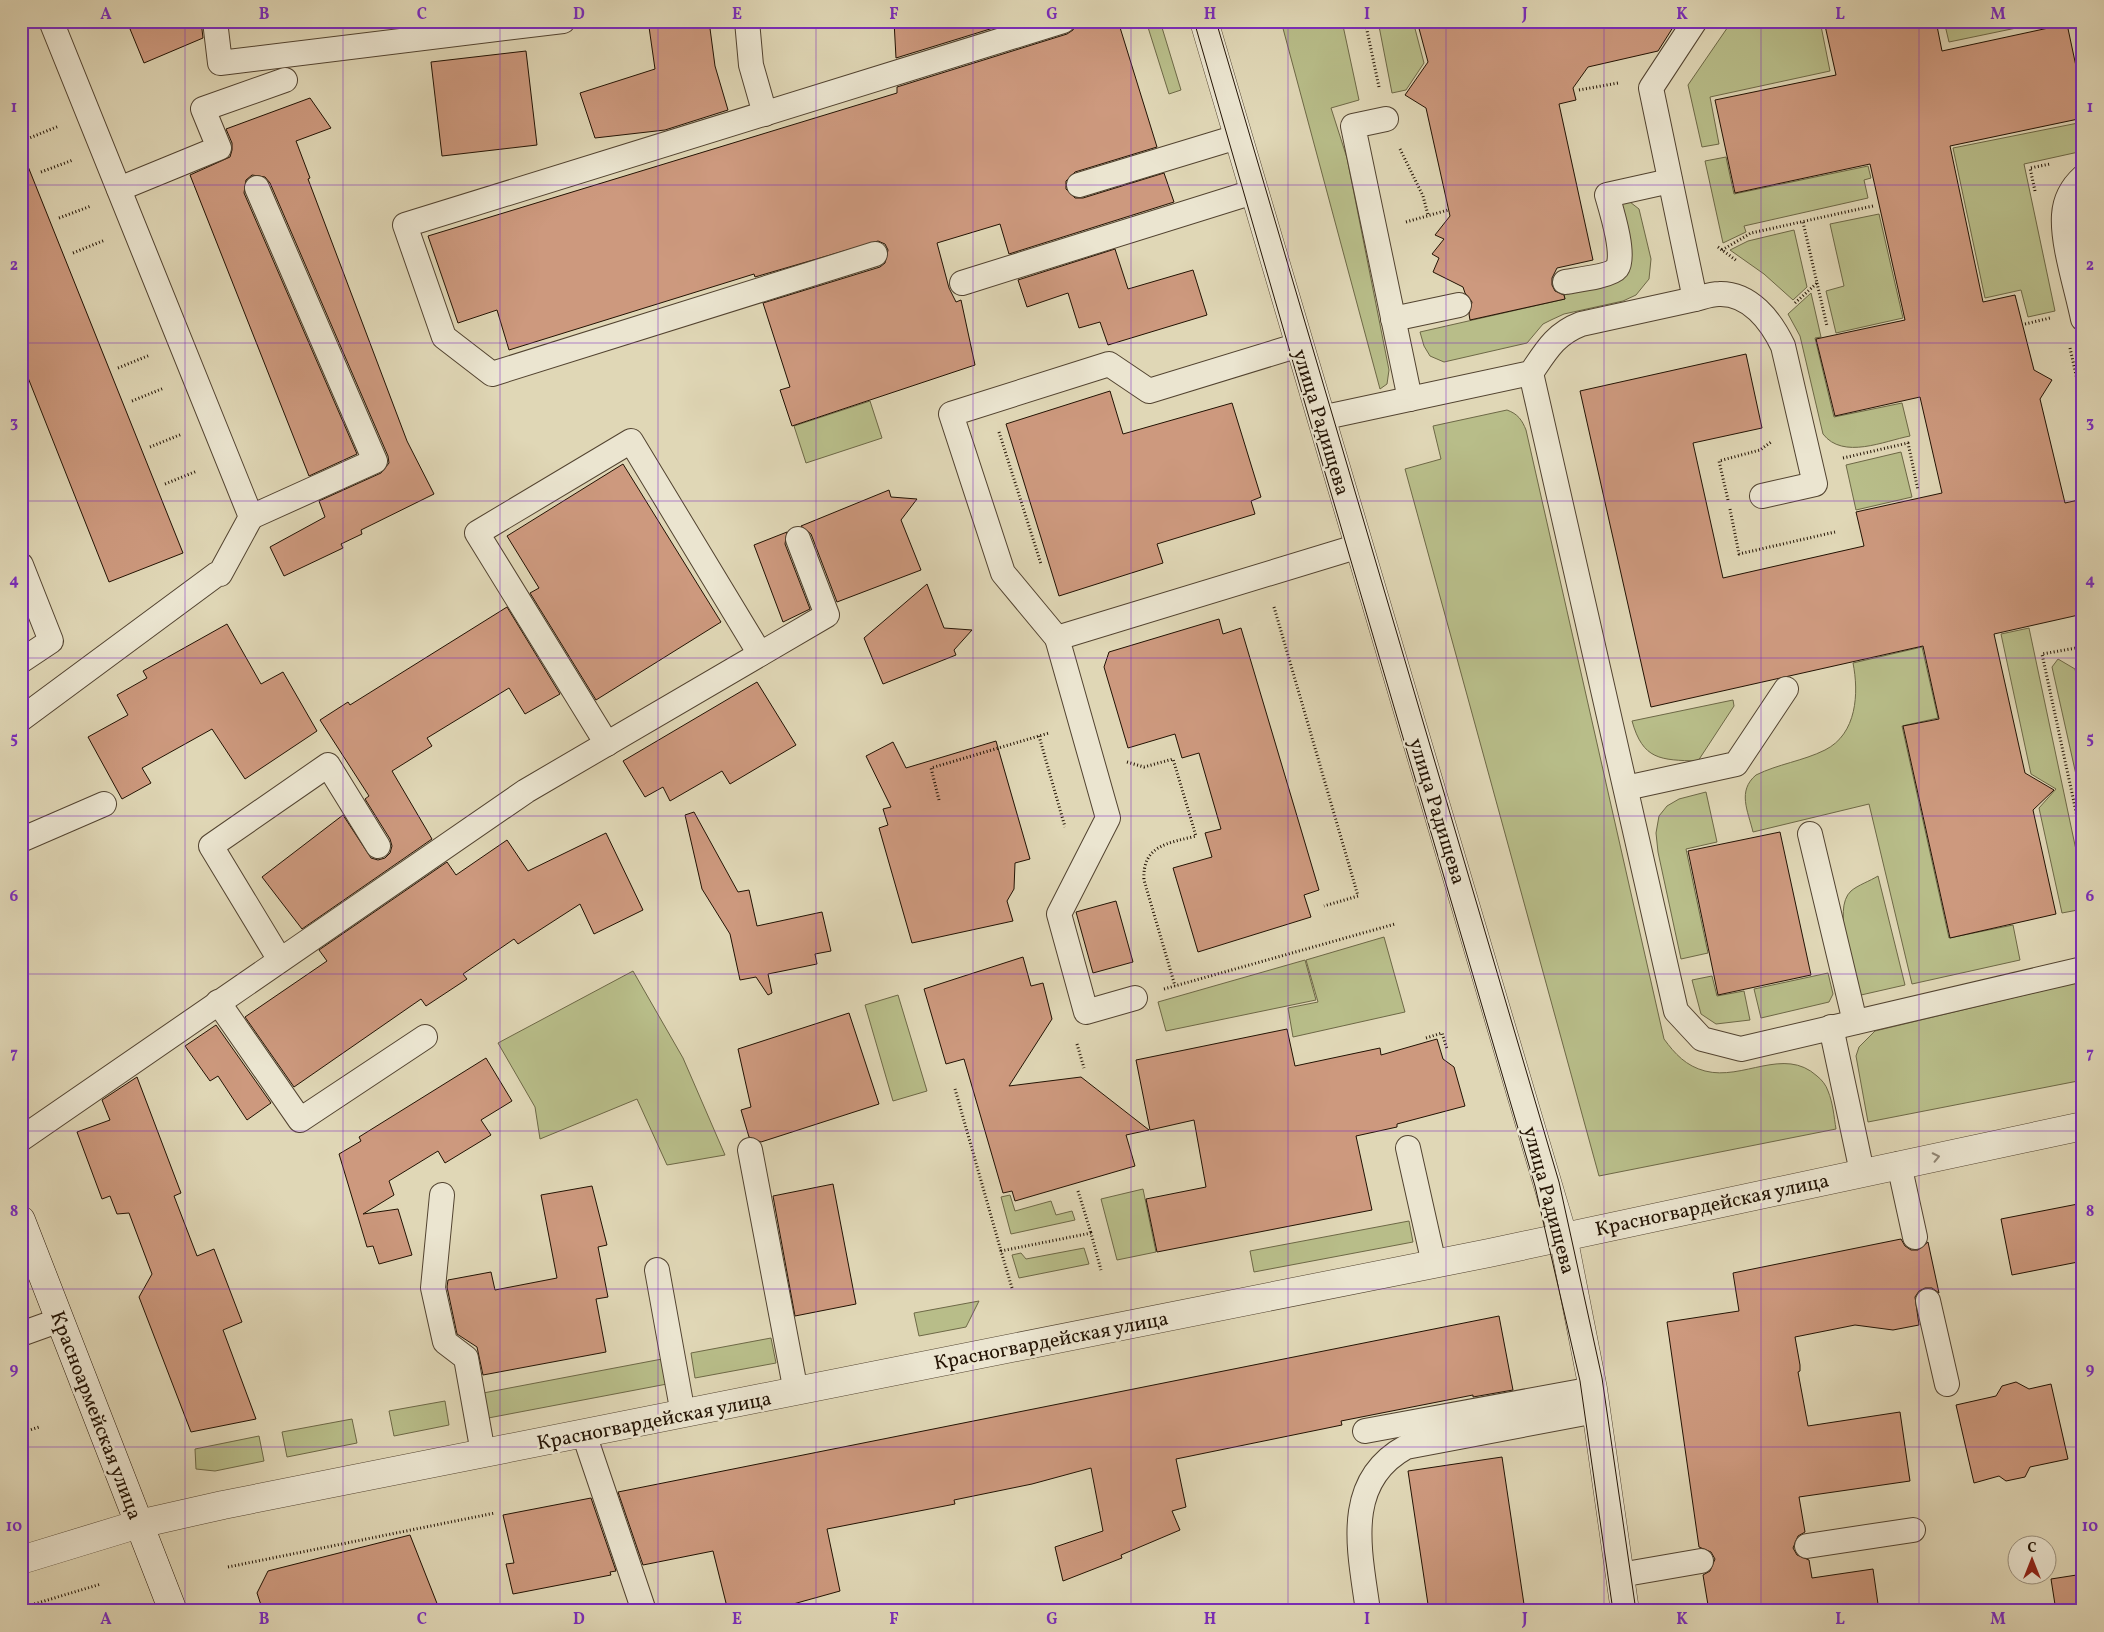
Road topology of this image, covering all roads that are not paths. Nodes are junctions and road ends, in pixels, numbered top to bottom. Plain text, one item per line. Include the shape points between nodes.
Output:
1 (51, 21) edge
2 (215, 21) edge
3 (563, 21) edge
4 (747, 21) edge
5 (1063, 21) edge
6 (1204, 21) edge
7 (1694, 21) edge
8 (285, 80) dead end
9 (765, 114) junction
10 (1386, 119) road end
11 (1237, 137) junction
12 (2083, 177) edge
13 (1670, 181) junction
14 (1079, 185) dead end
15 (257, 188) dead end
16 (119, 189) junction
17 (1253, 192) junction
18 (875, 254) dead end
19 (1565, 282) dead end
20 (962, 283) dead end
21 (1695, 299) junction
22 (1459, 305) dead end
23 (2083, 318) edge
24 (1393, 319) junction
25 (1299, 345) junction
26 (1531, 373) junction
27 (1410, 399) junction
28 (1321, 418) junction
29 (1762, 496) dead end
30 (251, 517) junction
31 (798, 539) dead end
32 (1359, 546) junction
33 (21, 565) edge
34 (1057, 638) junction
35 (760, 654) junction
36 (21, 661) edge
37 (1786, 689) dead end
38 (21, 719) edge
39 (607, 744) junction
40 (1626, 788) junction
41 (104, 804) dead end
42 (1810, 834) dead end
43 (21, 840) edge
44 (378, 846) dead end
45 (280, 960) junction
46 (2083, 970) edge
47 (1135, 998) road end
48 (218, 1002) junction
49 (1854, 1022) junction
50 (1831, 1028) junction
51 (425, 1037) dead end
52 (2083, 1126) edge
53 (21, 1139) edge
54 (1408, 1148) dead end
55 (750, 1150) dead end
56 (1899, 1164) junction
57 (1862, 1172) junction
58 (442, 1195) dead end
59 (21, 1220) edge
60 (1563, 1236) junction
61 (1915, 1237) dead end
62 (1434, 1264) junction
63 (657, 1270) dead end
64 (1928, 1301) dead end
65 (60, 1320) junction
66 (21, 1334) edge
67 (1946, 1384) dead end
68 (796, 1392) junction
69 (1595, 1400) junction
70 (683, 1414) junction
71 (1365, 1431) dead end
72 (584, 1434) junction
73 (483, 1454) junction
74 (139, 1524) junction
75 (1913, 1530) dead end
76 (1807, 1546) dead end
77 (21, 1560) edge
78 (1701, 1561) dead end
79 (1620, 1575) junction
80 (173, 1611) edge
81 (644, 1611) edge
82 (1368, 1611) edge
83 (1625, 1611) edge

1 - 16 lane
2 - 3 lane via 220,63
4 - 9 lane via 751,65
5 - 9 lane
6 - 11 street, улица Радищева
7 - 13 lane via 1651,88
8 - 16 lane via 204,109 219,148
9 - 18 lane via 405,226 444,337 492,374
10 - 24 lane via 1353,126
11 - 14 lane
11 - 17 street, улица Радищева
12 - 23 lane via 2073,188 2064,214
13 - 19 lane via 1608,195 1619,248 1617,268
13 - 21 lane
15 - 30 lane via 375,460
16 - 30 lane
17 - 20 lane
17 - 25 street, улица Радищева
21 - 26 lane via 1565,330 1551,343
21 - 29 lane via 1717,294 1745,301 1774,327 1783,346 1814,484
22 - 24 lane
24 - 27 lane
25 - 28 street, улица Радищева
25 - 34 lane via 1149,391 1110,364 951,414 1003,573
26 - 27 lane
26 - 40 lane
27 - 28 lane
28 - 32 street, улица Радищева
30 - 38 lane via 220,574
31 - 35 lane via 827,615
32 - 34 lane
32 - 60 street, улица Радищева
33 - 36 lane via 52,641
34 - 47 lane via 1108,818 1059,914 1086,1012
35 - 39 lane
35 - 39 lane via 631,441 477,533
37 - 40 lane via 1736,764
39 - 45 lane via 526,791
40 - 50 lane via 1676,1011 1702,1039 1741,1048
41 - 43 lane
42 - 49 lane
44 - 45 lane via 328,765 211,846
45 - 48 lane
46 - 49 lane
48 - 51 lane via 300,1120
48 - 53 lane
49 - 50 lane
50 - 57 lane
56 -> 52 street, Красногвардейская улица
54 - 62 lane
55 - 68 lane
56 - 57 street, Красногвардейская улица
56 - 61 lane
57 - 60 street, Красногвардейская улица
58 - 73 lane via 433,1288 445,1342 466,1358
59 - 65 street, Красноармейская улица
60 - 62 street, Красногвардейская улица
60 - 69 street, улица Радищева
62 - 68 street, Красногвардейская улица
63 - 70 lane
64 - 67 lane
65 - 66 lane
65 - 74 street, Красноармейская улица
68 - 70 street, Красногвардейская улица
69 - 71 lane
69 - 79 street, улица Радищева
69 - 82 lane via 1406,1447 1390,1458 1372,1481 1358,1523
70 - 72 street, Красногвардейская улица
72 - 73 street, Красногвардейская улица
72 - 81 lane
73 - 74 street, Красногвардейская улица
74 - 77 street, Красногвардейская улица
74 - 80 street, Красноармейская улица
75 - 76 lane
78 - 79 lane
79 - 83 street, улица Радищева

